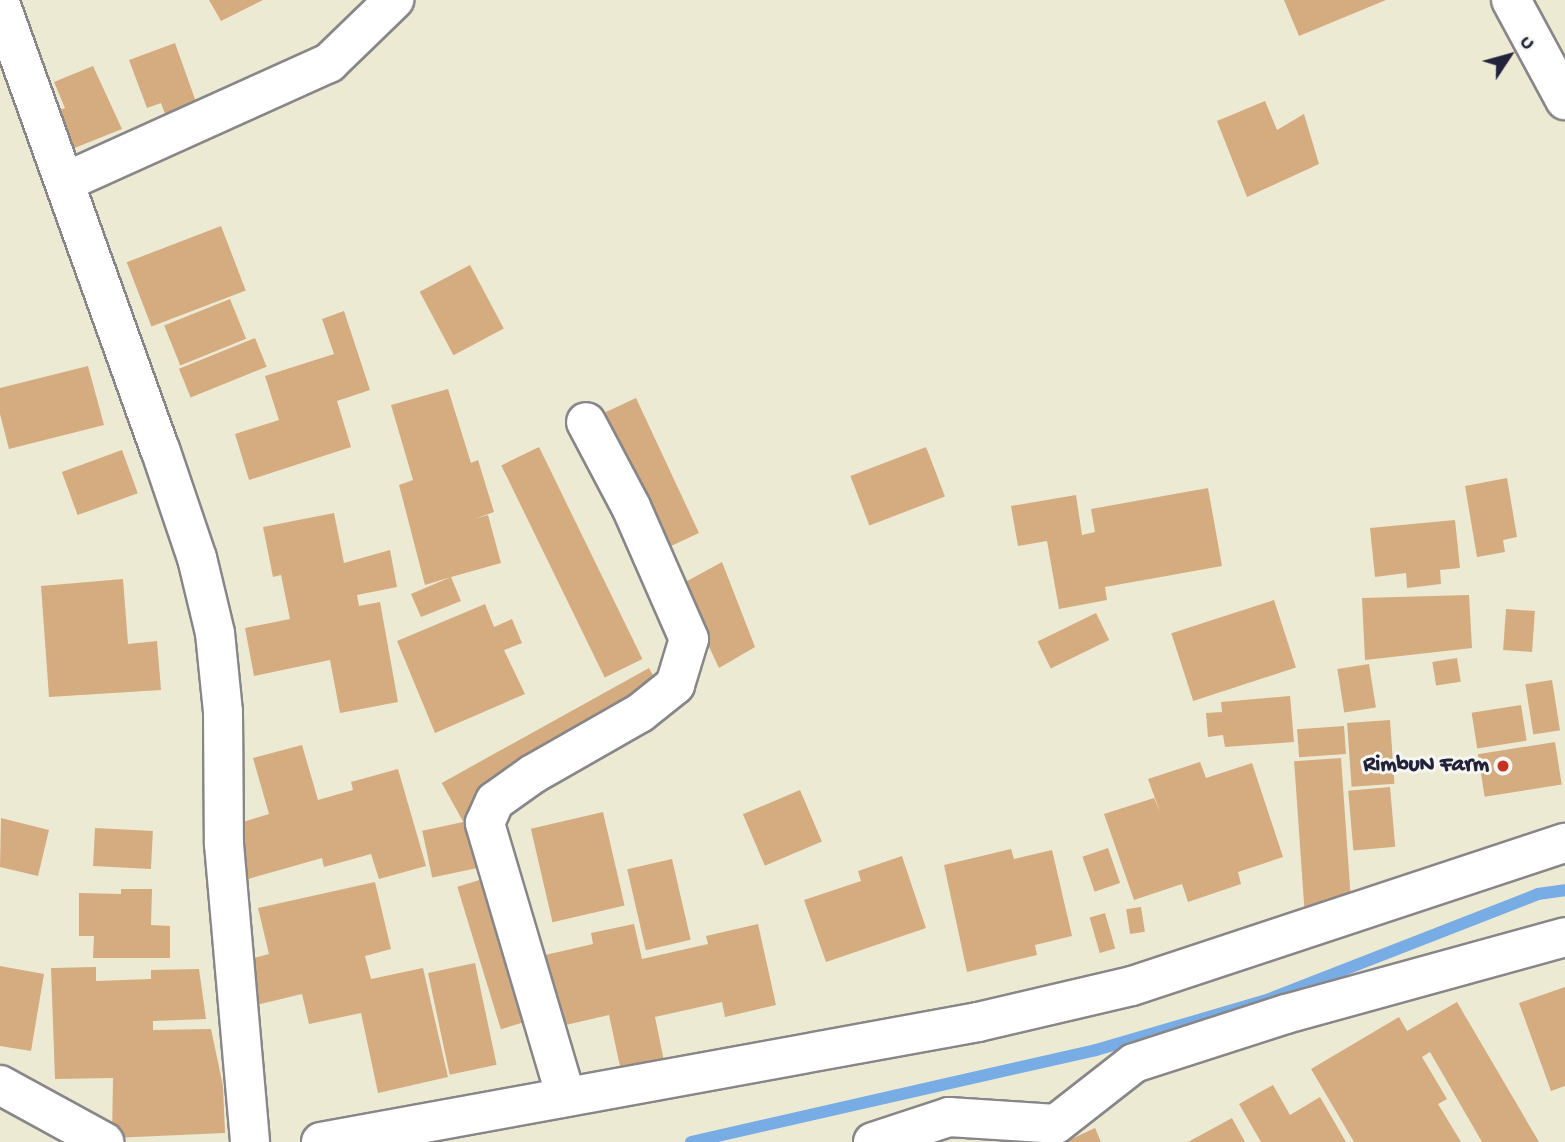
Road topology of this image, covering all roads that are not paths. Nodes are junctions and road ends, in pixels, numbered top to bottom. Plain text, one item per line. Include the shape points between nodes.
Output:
1 (394, 0) edge
2 (1511, 0) edge
3 (0, 3) edge
4 (1554, 54) edge
5 (1565, 100) edge
6 (65, 182) junction
7 (586, 422) dead end
8 (1565, 843) edge
9 (1565, 937) edge
10 (0, 1085) edge
11 (566, 1097) junction
12 (104, 1142) edge
13 (250, 1142) edge
14 (321, 1142) edge
15 (873, 1142) edge

1 - 6 street via 329,63
2 - 4 street
3 - 6 street
4 - 5 street
6 - 13 street via 197,558 215,633 223,712 224,844
7 - 11 street via 660,569 689,639 676,685 640,713 514,788 495,802 485,823
8 - 11 street via 1132,986 978,1022
9 - 15 street via 1286,1014 1134,1063 1056,1124 949,1116
10 - 12 street
11 - 14 street

